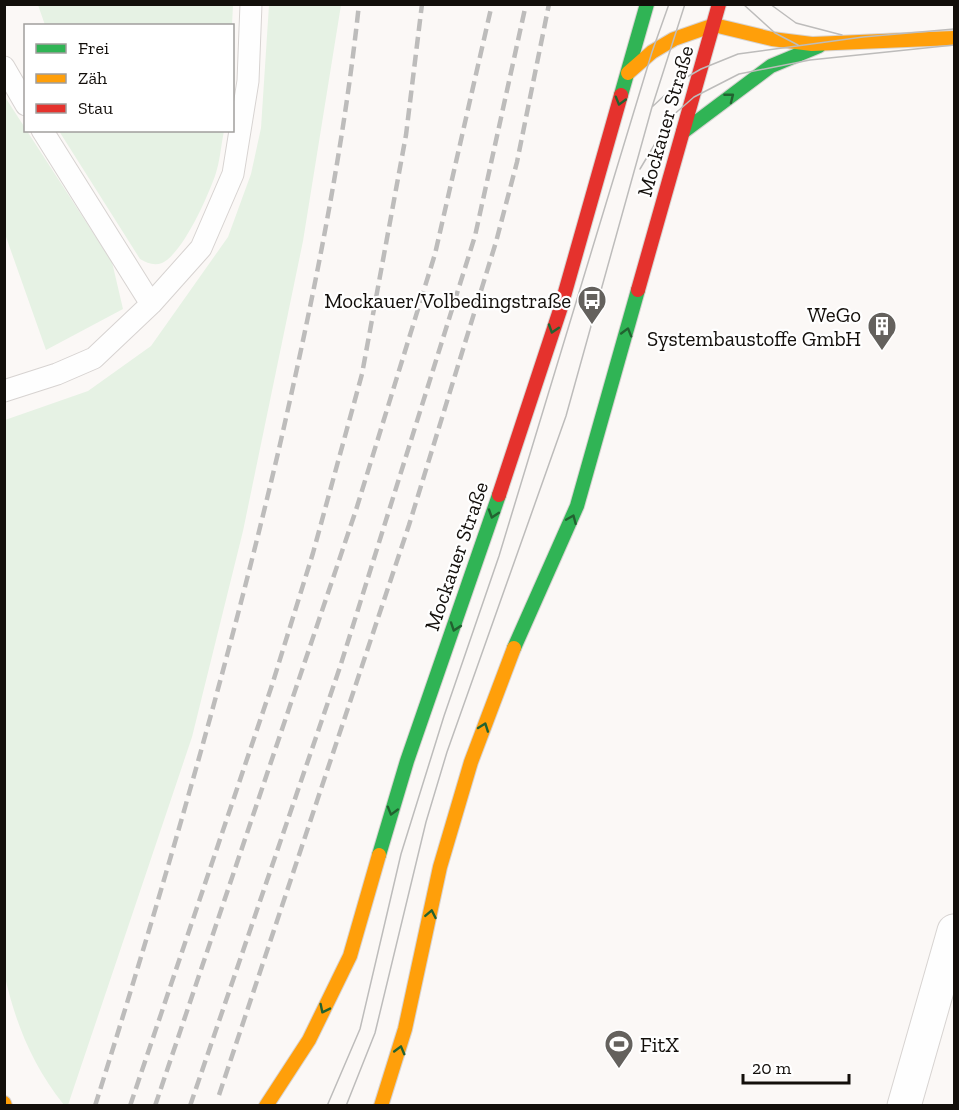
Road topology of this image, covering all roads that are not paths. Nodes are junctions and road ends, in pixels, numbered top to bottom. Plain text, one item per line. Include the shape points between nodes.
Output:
1 (251, 4) edge
2 (647, 4) edge
3 (709, 4) edge
4 (719, 4) edge
5 (714, 25) junction
6 (954, 38) edge
7 (823, 44) junction
8 (4, 67) edge
9 (628, 73) junction
10 (24, 102) edge
11 (43, 132) edge
12 (683, 132) junction
13 (151, 304) junction
14 (4, 391) edge
15 (954, 931) edge
16 (266, 1106) edge
17 (381, 1106) edge
18 (904, 1106) edge

1 - 13 lane via 248,81 233,174 201,248
2 - 9 main road, Mockauer Straße
3 - 5 main road
4 - 5 main road, Mockauer Straße
5 - 7 main road via 772,39
5 - 9 main road via 674,39
5 - 12 main road, Mockauer Straße
6 - 7 main road
12 -> 7 main road via 771,66
8 - 10 lane
9 -> 16 main road, Mockauer Straße via 560,310 407,761 350,956 309,1040
11 - 13 lane
17 -> 12 main road, Mockauer Straße via 395,1067 440,867 471,762 509,659 577,506
13 - 14 lane via 94,358
15 - 18 street

